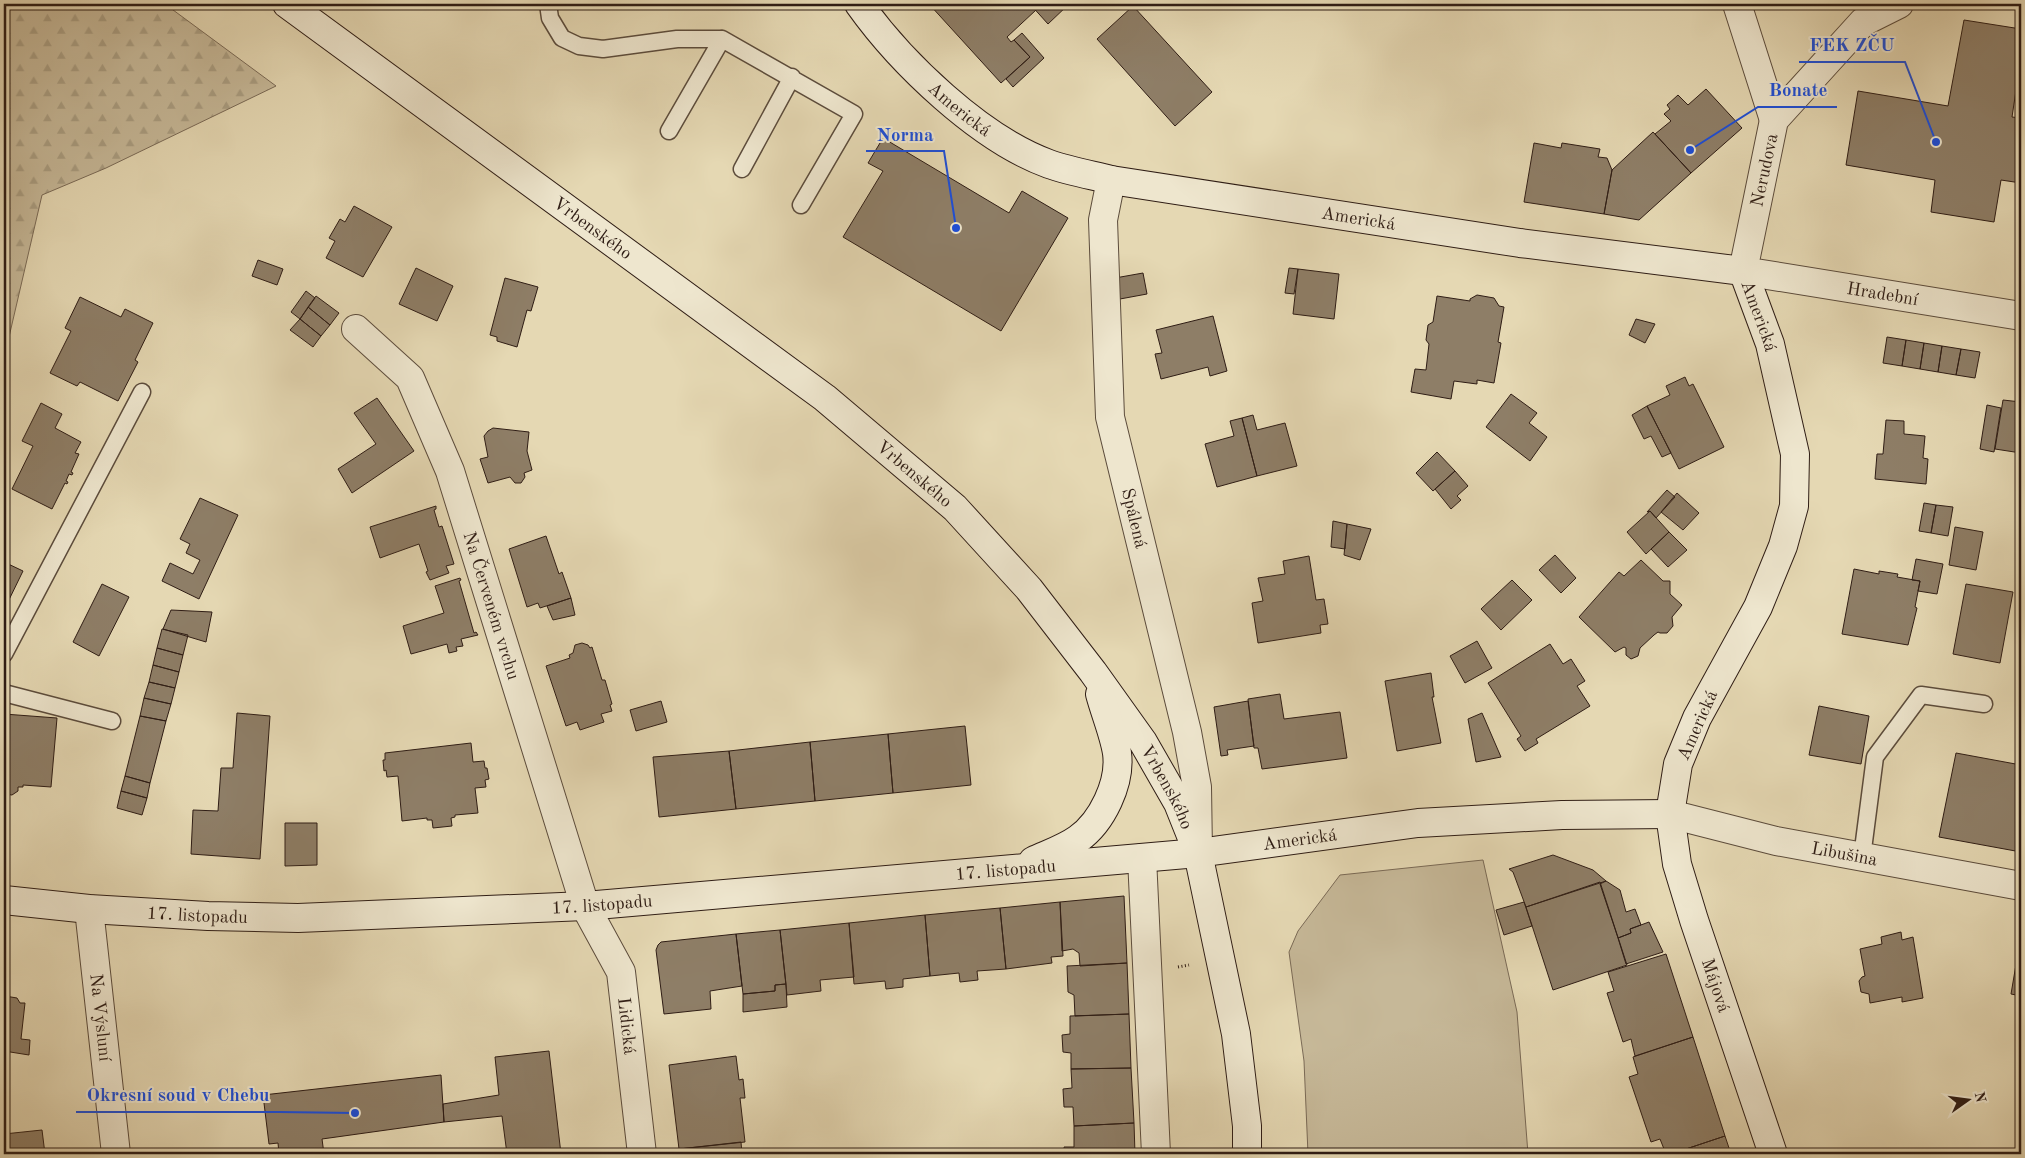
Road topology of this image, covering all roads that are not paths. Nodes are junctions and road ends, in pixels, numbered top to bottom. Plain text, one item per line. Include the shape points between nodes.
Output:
1 (287, 4) edge
2 (548, 4) edge
3 (859, 4) edge
4 (1737, 4) edge
5 (1898, 4) edge
6 (722, 39) junction
7 (792, 78) junction
8 (1774, 120) junction
9 (670, 130) dead end
10 (742, 169) dead end
11 (1111, 180) junction
12 (801, 204) dead end
13 (1742, 271) junction
14 (2021, 316) edge
15 (356, 329) dead end
16 (142, 392) dead end
17 (4, 654) edge
18 (1094, 673) junction
19 (4, 693) edge
20 (1984, 704) dead end
21 (112, 722) dead end
22 (1670, 814) junction
23 (1198, 853) junction
24 (1862, 857) junction
25 (1142, 858) junction
26 (1004, 870) junction
27 (2021, 886) edge
28 (4, 900) edge
29 (585, 906) junction
30 (89, 909) junction
31 (116, 1154) edge
32 (642, 1154) edge
33 (1156, 1154) edge
34 (1247, 1154) edge
35 (1773, 1154) edge

1 - 18 street, Vrbenského via 825,398 955,508 1029,589
2 - 6 lane via 550,18 562,38 579,46 603,49 677,40
3 - 11 street, Americká via 874,25 930,85 999,139 1048,164
4 - 8 street
5 - 8 street, Nerudova via 1863,22
6 - 7 lane
6 - 9 lane
7 - 10 lane
7 - 12 lane via 854,114
8 - 13 street, Nerudova
11 - 13 street, Americká via 1520,242
11 - 23 street, Spálená via 1103,220 1110,417 1187,732 1197,787
13 - 14 street, Hradební
13 - 22 street, Americká via 1770,344 1795,454 1794,506 1783,546 1758,607 1697,718 1678,764
15 - 29 street, Na Červeném vrchu via 410,378 450,472
16 - 17 lane
18 - 23 street, Vrbenského via 1143,742 1178,802
18 - 26 street via 1117,753 1115,778 1107,801 1099,816 1079,838 1052,853
19 - 21 lane
20 - 24 lane via 1921,695 1910,708 1875,757
22 - 23 street, Americká via 1562,815 1418,823
22 - 24 street, Libušina via 1776,841
22 - 35 street, Májová via 1677,864
23 - 25 street, 17. listopadu
23 - 34 street, Vrbenského via 1236,1034 1247,1126
24 - 27 street, Libušina
25 - 26 street, 17. listopadu
25 - 33 street
26 - 29 street, 17. listopadu
28 - 30 street, 17. listopadu
29 - 30 street, 17. listopadu via 298,918
29 - 32 street, Lidická via 621,972
30 - 31 street, Na Výsluní

